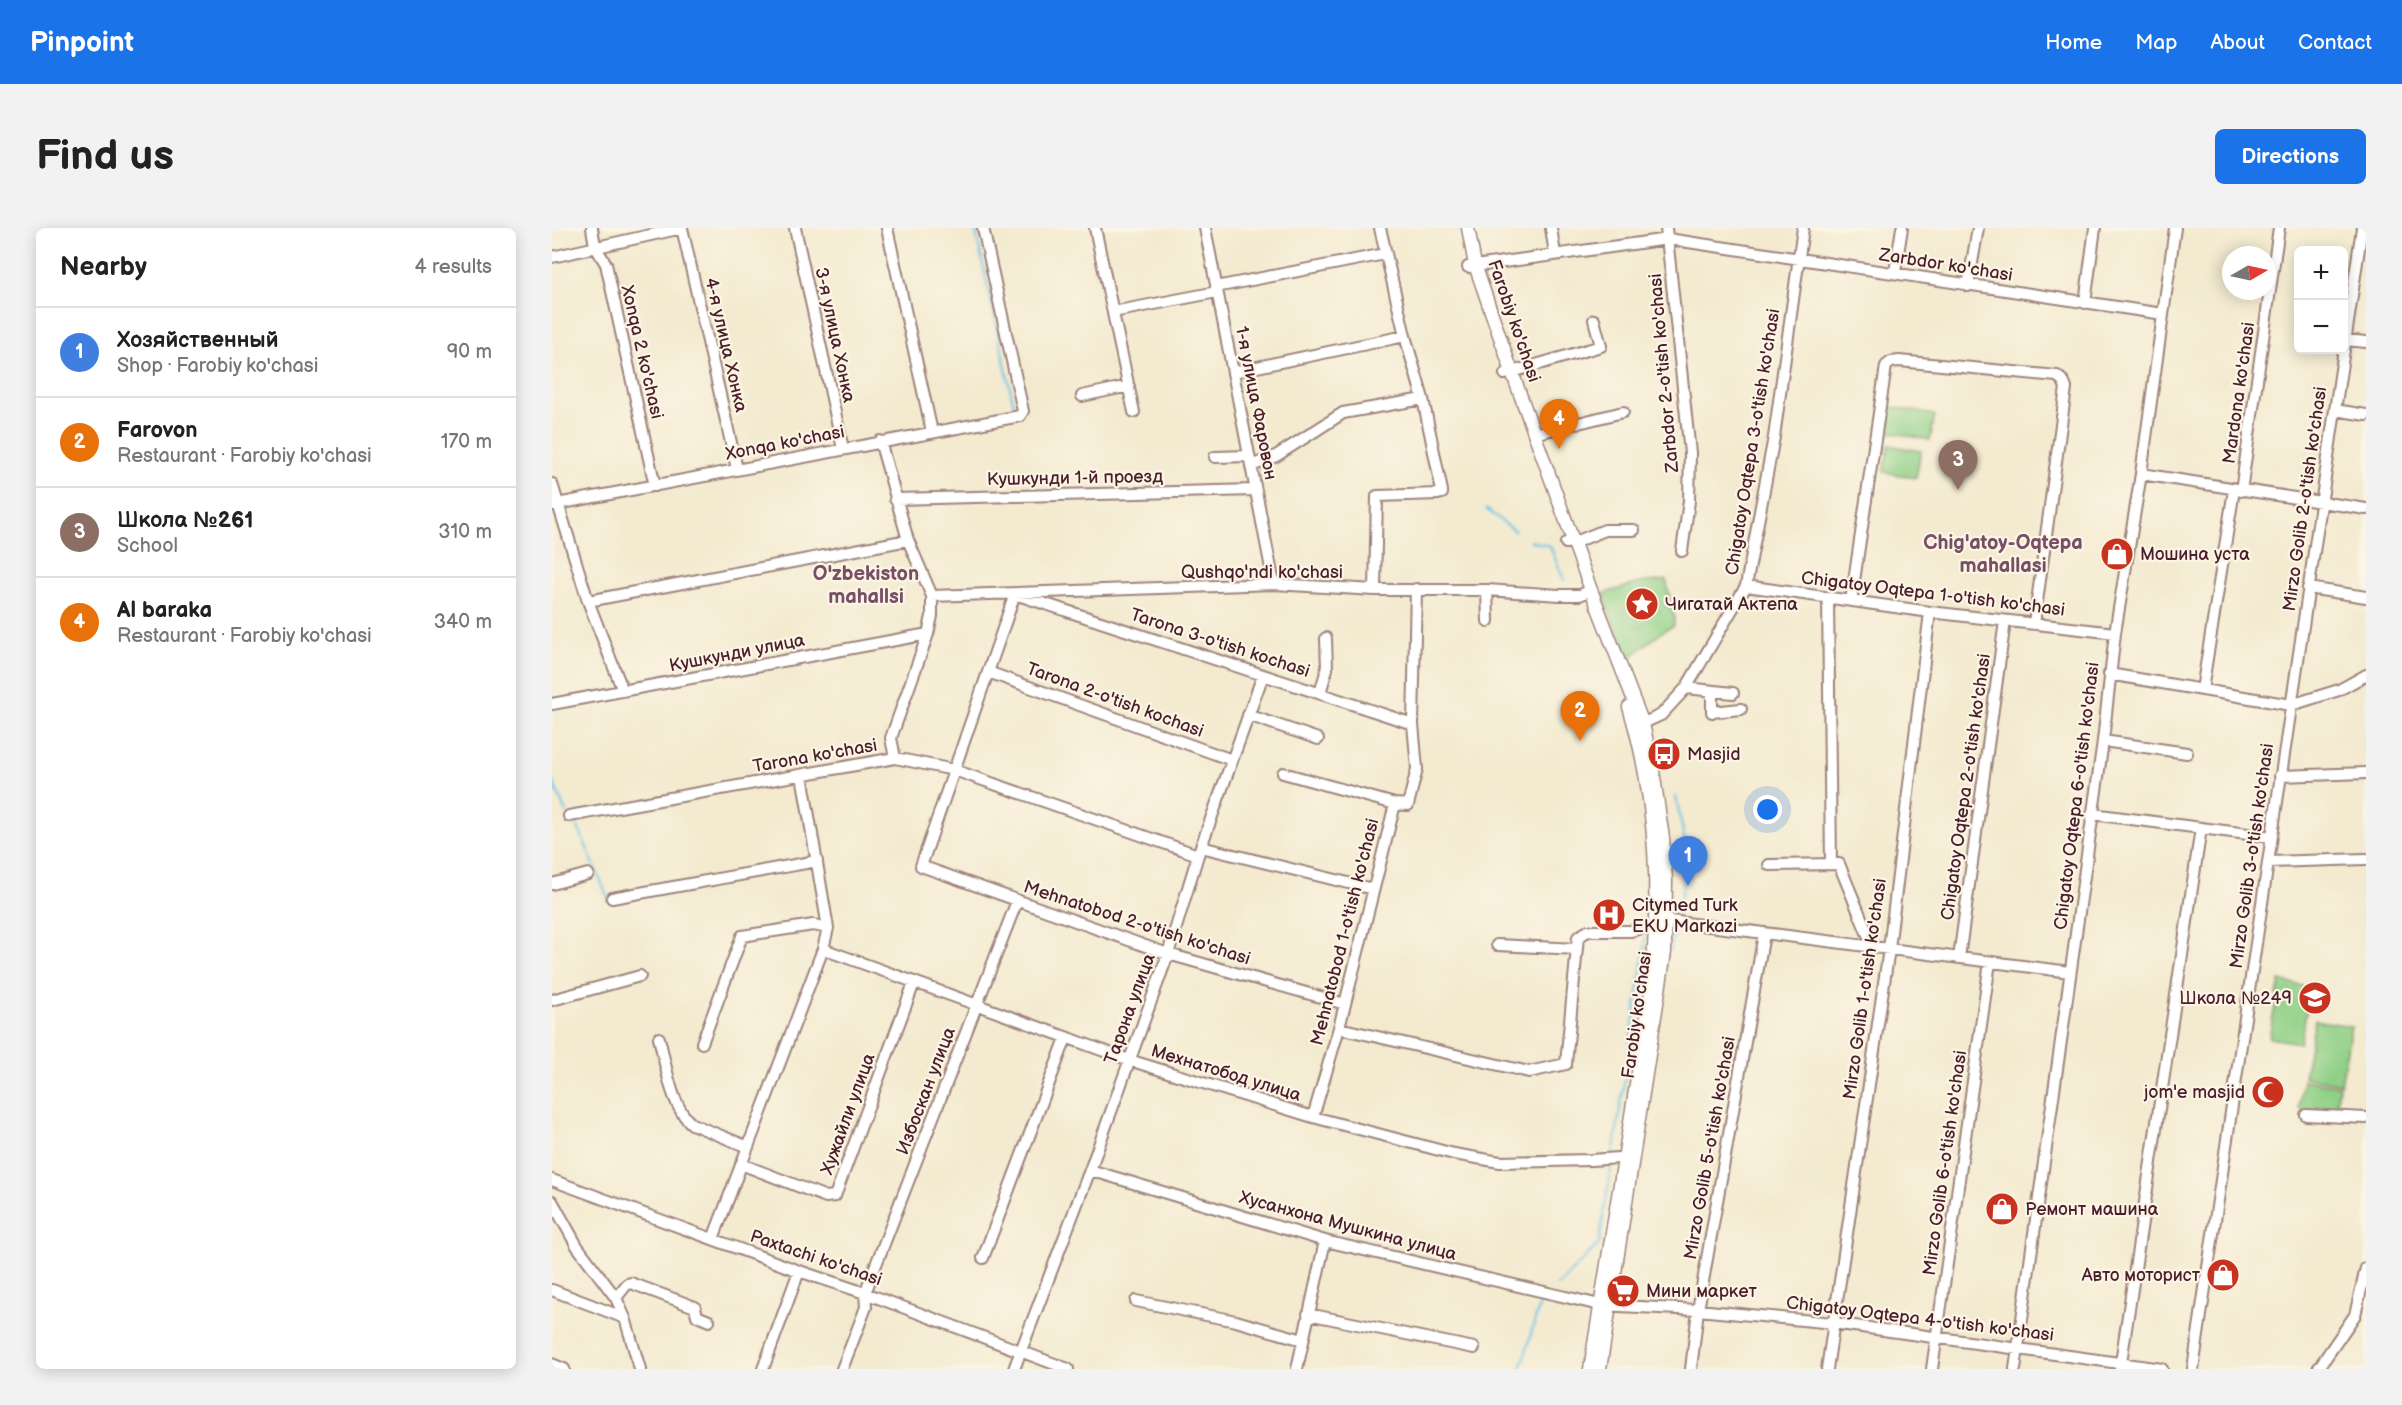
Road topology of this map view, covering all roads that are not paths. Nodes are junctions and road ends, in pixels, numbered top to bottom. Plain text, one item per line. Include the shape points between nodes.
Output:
1 (592, 228) edge
2 (682, 228) edge
3 (795, 228) edge
4 (887, 228) edge
5 (983, 228) edge
6 (1095, 228) edge
7 (1205, 228) edge
8 (1380, 228) edge
9 (1461, 228) edge
10 (1468, 228) edge
11 (1551, 228) edge
12 (1803, 228) edge
13 (1902, 228) edge
14 (1978, 228) edge
15 (2095, 228) edge
16 (2175, 228) edge
17 (2279, 228) edge
18 (2362, 228) edge
19 (1667, 233) edge
20 (596, 246) junction
21 (1385, 254) junction
22 (1555, 254) junction
23 (552, 257) edge
24 (1798, 259) junction
25 (1471, 266) junction
26 (1895, 272) junction
27 (1968, 286) junction
28 (1217, 289) junction
29 (2085, 303) junction
30 (1113, 312) junction
31 (2163, 314) junction
32 (1594, 320) dead end
33 (2348, 320) edge
34 (1405, 336) junction
35 (2348, 340) edge
36 (2366, 342) edge
37 (2343, 354) edge
38 (1233, 372) junction
39 (1508, 373) junction
40 (1129, 386) junction
41 (1082, 396) dead end
42 (1423, 399) junction
43 (2335, 410) junction
44 (1134, 412) dead end
45 (1623, 412) dead end
46 (2366, 415) edge
47 (932, 432) junction
48 (1534, 434) junction
49 (880, 441) junction
50 (843, 448) junction
51 (1215, 457) dead end
52 (1250, 461) junction
53 (737, 469) junction
54 (2141, 474) junction
55 (552, 484) edge
56 (655, 486) junction
57 (1256, 490) junction
58 (2237, 490) junction
59 (895, 499) junction
60 (2321, 503) junction
61 (554, 504) edge
62 (2366, 509) edge
63 (1634, 531) dead end
64 (908, 540) junction
65 (1570, 542) junction
66 (1682, 551) dead end
67 (1274, 584) junction
68 (1746, 586) junction
69 (2308, 588) junction
70 (1416, 589) junction
71 (1375, 590) junction
72 (1487, 590) junction
73 (1587, 591) junction
74 (1015, 594) junction
75 (932, 596) junction
76 (2366, 597) edge
77 (1828, 598) junction
78 (588, 601) junction
79 (1851, 601) junction
80 (1930, 612) junction
81 (1488, 621) dead end
82 (2005, 621) junction
83 (2034, 624) junction
84 (928, 633) junction
85 (2115, 633) junction
86 (1326, 638) dead end
87 (988, 672) junction
88 (2109, 674) junction
89 (1263, 675) junction
90 (2366, 675) edge
91 (1686, 688) junction
92 (2202, 690) junction
93 (623, 691) junction
94 (1712, 692) junction
95 (1320, 693) junction
96 (1733, 693) dead end
97 (552, 704) edge
98 (2291, 705) junction
99 (1741, 709) dead end
100 (1248, 715) junction
101 (1413, 724) junction
102 (1639, 725) junction
103 (1318, 739) dead end
104 (2103, 741) junction
105 (2187, 753) dead end
106 (895, 758) junction
107 (1232, 760) junction
108 (954, 770) junction
109 (2366, 772) edge
110 (1283, 773) dead end
111 (802, 775) junction
112 (2280, 776) junction
113 (1395, 804) junction
114 (2092, 814) junction
115 (569, 816) dead end
116 (2201, 828) junction
117 (2271, 837) junction
118 (1199, 851) junction
119 (2366, 859) edge
120 (817, 861) junction
121 (2268, 862) junction
122 (1831, 864) junction
123 (1768, 865) dead end
124 (588, 874) dead end
125 (552, 884) edge
126 (1373, 889) junction
127 (612, 898) dead end
128 (1017, 900) junction
129 (1657, 924) junction
130 (828, 928) junction
131 (1764, 934) junction
132 (1497, 945) dead end
133 (1873, 947) junction
134 (823, 949) junction
135 (1577, 949) junction
136 (1889, 949) junction
137 (1168, 954) junction
138 (1959, 958) junction
139 (1990, 962) junction
140 (2070, 972) junction
141 (640, 976) dead end
142 (914, 983) junction
143 (552, 1000) edge
144 (1346, 1004) junction
145 (976, 1005) junction
146 (1340, 1028) junction
147 (659, 1038) dead end
148 (1066, 1038) junction
149 (702, 1043) dead end
150 (1129, 1060) junction
151 (2306, 1115) dead end
152 (1313, 1117) junction
153 (2366, 1118) edge
154 (748, 1147) junction
155 (1629, 1157) junction
156 (741, 1164) junction
157 (1090, 1170) junction
158 (552, 1180) edge
159 (552, 1201) edge
160 (712, 1239) junction
161 (1325, 1241) junction
162 (983, 1258) dead end
163 (2366, 1268) edge
164 (799, 1271) junction
165 (552, 1290) edge
166 (865, 1293) junction
167 (616, 1299) junction
168 (1136, 1301) dead end
169 (1605, 1306) junction
170 (1698, 1310) junction
171 (1308, 1314) junction
172 (2361, 1316) edge
173 (625, 1318) junction
174 (709, 1321) dead end
175 (1833, 1323) junction
176 (1937, 1337) junction
177 (1303, 1340) junction
178 (1474, 1348) dead end
179 (2018, 1348) junction
180 (1020, 1352) junction
181 (552, 1364) edge
182 (2120, 1366) edge
183 (564, 1369) edge
184 (640, 1369) edge
185 (763, 1369) edge
186 (842, 1369) edge
187 (1014, 1369) edge
188 (1068, 1369) edge
189 (1297, 1369) edge
190 (1590, 1369) edge
191 (1599, 1369) edge
192 (1691, 1369) edge
193 (1827, 1369) edge
194 (1932, 1369) edge
195 (2015, 1369) edge
196 (2162, 1369) edge
197 (2193, 1369) edge
198 (2318, 1369) edge

1 - 20 street, Xonqa 2 ko'chasi
2 - 20 street
2 - 53 street, 4-я улица Хонка
3 - 50 street, 3-я улица Хонка
4 - 47 street
5 - 47 street, Xonqa ko'chasi via 1023,414
6 - 30 street
7 - 28 street, 1-я улица Фаровон
8 - 21 street
9 - 25 main road, Farobiy ko'chasi
10 - 25 main road, Farobiy ko'chasi
11 - 22 street
12 - 24 street, Chigatoy Oqtepa 3-o'tish ko'chasi
13 - 26 street
14 - 27 street
15 - 29 street
16 - 31 street, Chigatoy Oqtepa 6-o'tish ko'chasi
17 - 58 street, Mardona ko'chasi
18 - 33 street, Mirzo Golib 2-o'tish ko'chasi
19 - 22 street, Zarbdor ko'chasi
19 - 24 street, Zarbdor ko'chasi
19 - 66 street, Zarbdor 2-o'tish ko'chasi via 1690,463
20 - 23 street
20 - 56 street, Xonqa 2 ko'chasi via 606,264
21 - 28 street
21 - 34 street
22 - 25 street, Zarbdor ko'chasi
24 - 26 street, Zarbdor ko'chasi
24 - 68 street, Chigatoy Oqtepa 3-o'tish ko'chasi via 1774,437
25 - 39 main road, Farobiy ko'chasi
26 - 27 street, Zarbdor ko'chasi
27 - 29 street, Zarbdor ko'chasi
28 - 30 street
28 - 38 street, 1-я улица Фаровон
29 - 31 street, Zarbdor ko'chasi
30 - 40 street
31 - 54 street, Chigatoy Oqtepa 6-o'tish ko'chasi
32 - 39 street via 1601,346
34 - 38 street
34 - 42 street
35 - 36 street
37 - 43 street, Mirzo Golib 2-o'tish ko'chasi
38 - 52 street, 1-я улица Фаровон
39 - 48 main road, Farobiy ko'chasi
39 - 65 main road, Farobiy ko'chasi
40 - 41 street
40 - 44 street
42 - 52 street via 1343,413 1276,456
42 - 71 street via 1442,494 1377,495
43 - 46 street
43 - 60 street, Mirzo Golib 2-o'tish ko'chasi
45 - 48 street
47 - 49 street, Xonqa ko'chasi
48 - 65 main road, Farobiy ko'chasi
49 - 50 street, Xonqa ko'chasi
49 - 59 street
50 - 53 street, Xonqa ko'chasi
51 - 52 street
52 - 57 street, 1-я улица Фаровон
53 - 56 street, Xonqa ko'chasi
54 - 58 street
54 - 85 street, Chigatoy Oqtepa 6-o'tish ko'chasi
55 - 61 street
56 - 61 street, Xonqa ko'chasi
57 - 59 street, Кушкунди 1-й проезд
57 - 67 street, 1-я улица Фаровон
58 - 60 street
58 - 92 street, Mardona ko'chasi
59 - 64 street
60 - 62 street
60 - 69 street, Mirzo Golib 2-o'tish ko'chasi
61 - 78 street
63 - 65 street via 1605,530
64 - 75 street
64 - 78 street
65 - 73 main road, Farobiy ko'chasi
67 - 71 street, Qushqo'ndi ko'chasi
67 - 74 street, Qushqo'ndi ko'chasi
68 - 77 street, Chigatoy Oqtepa 1-o'tish ko'chasi
68 - 91 street, Chigatoy Oqtepa 3-o'tish ko'chasi
69 - 76 street
69 - 98 street, Mirzo Golib 2-o'tish ko'chasi
70 - 71 street, Qushqo'ndi ko'chasi
70 - 72 street, Qushqo'ndi ko'chasi
70 - 101 street, Mehnatobod 1-o'tish ko'chasi
72 - 73 street, Qushqo'ndi ko'chasi via 1558,595 1580,595
72 - 81 street
73 - 102 main road, Farobiy ko'chasi
74 - 75 street, Qushqo'ndi ko'chasi
74 - 87 street
74 - 89 street, Tarona 3-o'tish kochasi
75 - 84 street
77 - 79 street, Chigatoy Oqtepa 1-o'tish ko'chasi
77 - 122 street
78 - 93 street
79 - 80 street, Chigatoy Oqtepa 1-o'tish ko'chasi
79 - 83 street via 1887,364 1897,361 2057,376 2066,388
80 - 82 street, Chigatoy Oqtepa 1-o'tish ko'chasi
80 - 136 street, Mirzo Golib 1-o'tish ko'chasi
82 - 83 street, Chigatoy Oqtepa 1-o'tish ko'chasi
82 - 138 street, Chigatoy Oqtepa 2-o'tish ko'chasi
83 - 85 street, Chigatoy Oqtepa 1-o'tish ko'chasi
84 - 93 street, Кушкунди улица
84 - 106 street via 891,738
85 - 88 street, Chigatoy Oqtepa 6-o'tish ko'chasi
86 - 95 street via 1327,669
87 - 107 street, Tarona 2-o'tish kochasi
87 - 108 street
88 - 92 street
88 - 104 street, Chigatoy Oqtepa 6-o'tish ko'chasi
89 - 95 street, Tarona 3-o'tish kochasi
89 - 100 street, Тарона улица
90 - 98 street via 2339,690
91 - 94 street
91 - 102 street, Chigatoy Oqtepa 3-o'tish ko'chasi via 1661,715
92 - 98 street
93 - 97 street, Кушкунди улица
94 - 96 street
94 - 99 street via 1712,712
95 - 101 street, Tarona 3-o'tish kochasi
98 - 112 street, Mirzo Golib 3-o'tish ko'chasi
100 - 103 street
100 - 107 street, Тарона улица
101 - 113 street, Mehnatobod 1-o'tish ko'chasi via 1415,781 1408,805
102 - 129 main road, Farobiy ko'chasi via 1652,764 1663,838
104 - 105 street
104 - 114 street, Chigatoy Oqtepa 6-o'tish ko'chasi
106 - 108 street, Tarona ko'chasi
106 - 111 street, Tarona ko'chasi
107 - 118 street, Тарона улица
108 - 118 street, Tarona ko'chasi
108 - 128 street, Mehnatobod 2-o'tish ko'chasi via 921,866
109 - 112 street
110 - 113 street
111 - 115 street, Tarona ko'chasi
111 - 120 street
112 - 117 street, Mirzo Golib 3-o'tish ko'chasi
113 - 126 street, Mehnatobod 1-o'tish ko'chasi
114 - 116 street
114 - 140 street, Chigatoy Oqtepa 6-o'tish ko'chasi
116 - 117 street
116 - 182 street
117 - 121 street, Mirzo Golib 3-o'tish ko'chasi
118 - 126 street, Tarona ko'chasi
118 - 137 street, Тарона улица
119 - 121 street
120 - 127 street
120 - 130 street
121 - 197 street, Mirzo Golib 3-o'tish ko'chasi
122 - 123 street
122 - 133 street via 1842,866
124 - 125 street
126 - 144 street, Mehnatobod 1-o'tish ko'chasi
128 - 137 street, Mehnatobod 2-o'tish ko'chasi
128 - 145 street, Избоскан улица
129 - 131 street
129 - 135 street via 1631,931 1588,931 1578,937
129 - 155 main road, Farobiy ko'chasi via 1658,1004
130 - 134 street
130 - 149 street via 806,926 742,936
131 - 133 street
131 - 170 street, Mirzo Golib 5-o'tish ko'chasi
132 - 135 street
133 - 136 street
134 - 142 street, Мехнатобод улица
134 - 154 street
135 - 146 street via 1566,1064 1529,1072
136 - 138 street
136 - 175 street, Mirzo Golib 1-o'tish ko'chasi
137 - 144 street, Mehnatobod 2-o'tish ko'chasi
137 - 150 street, Тарона улица
138 - 139 street
139 - 140 street
139 - 176 street, Mirzo Golib 6-o'tish ko'chasi
140 - 179 street, Chigatoy Oqtepa 6-o'tish ko'chasi
141 - 143 street
142 - 145 street, Мехнатобод улица
142 - 156 street, Хужайли улица via 834,1196 826,1197
144 - 146 street, Mehnatobod 1-o'tish ko'chasi
145 - 148 street, Мехнатобод улица
145 - 166 street, Избоскан улица
146 - 152 street, Mehnatobod 1-o'tish ko'chasi
147 - 154 street via 676,1102 685,1119
148 - 150 street, Мехнатобод улица
148 - 162 street
150 - 152 street, Мехнатобод улица
150 - 157 street, Тарона улица
151 - 153 street
152 - 155 street, Мехнатобод улица via 1454,1154 1500,1161
154 - 156 street
155 - 169 main road, Farobiy ko'chasi
156 - 160 street
157 - 161 street, Хусанхона Мушкина улица
157 - 180 street, Тарона улица
158 - 160 street, Paxtachi ko'chasi
159 - 167 street via 577,1246
160 - 164 street, Paxtachi ko'chasi
161 - 169 street, Хусанхона Мушкина улица
161 - 171 street
163 - 172 street
164 - 166 street, Paxtachi ko'chasi
164 - 185 street
165 - 173 street
166 - 180 street, Paxtachi ko'chasi
166 - 186 street, Избоскан улица via 866,1307
167 - 173 street
167 - 174 street via 632,1283 695,1307 697,1316
168 - 177 street via 1236,1321
169 - 170 street, Chigatoy Oqtepa 4-o'tish ko'chasi
169 - 190 main road, Farobiy ko'chasi
169 - 191 main road, Farobiy ko'chasi
170 - 175 street, Chigatoy Oqtepa 4-o'tish ko'chasi
170 - 192 street, Mirzo Golib 5-o'tish ko'chasi
171 - 177 street
171 - 178 street
172 - 198 street
173 - 184 street
175 - 176 street, Chigatoy Oqtepa 4-o'tish ko'chasi
175 - 193 street, Mirzo Golib 1-o'tish ko'chasi
176 - 179 street, Chigatoy Oqtepa 4-o'tish ko'chasi
176 - 194 street, Mirzo Golib 6-o'tish ko'chasi
177 - 189 street
179 - 182 street, Chigatoy Oqtepa 4-o'tish ko'chasi
179 - 195 street, Chigatoy Oqtepa 6-o'tish ko'chasi
180 - 187 street, Тарона улица
180 - 188 street, Paxtachi ko'chasi
181 - 183 street
182 - 196 street, Chigatoy Oqtepa 4-o'tish ko'chasi

